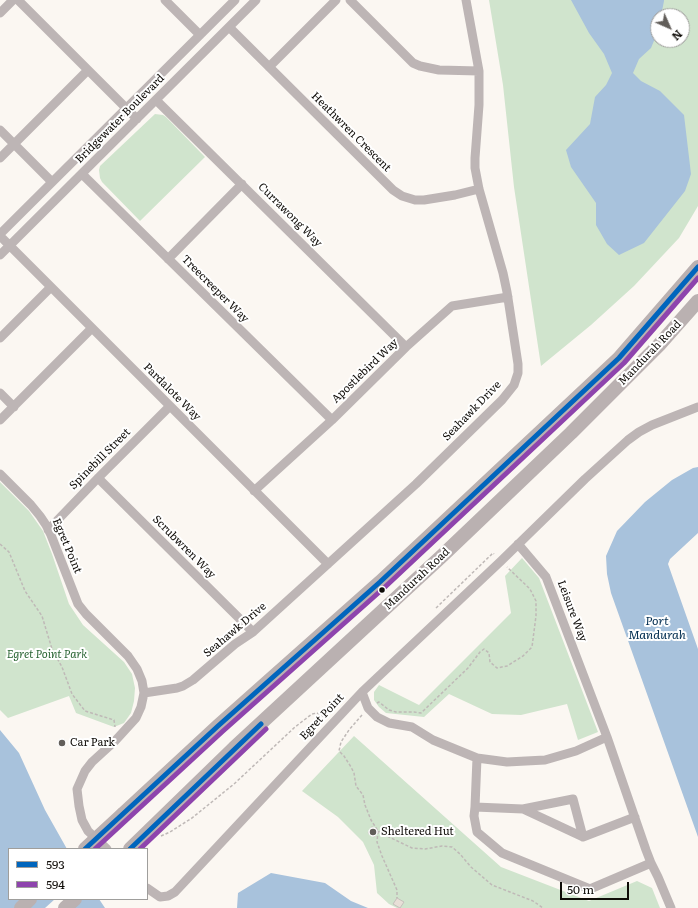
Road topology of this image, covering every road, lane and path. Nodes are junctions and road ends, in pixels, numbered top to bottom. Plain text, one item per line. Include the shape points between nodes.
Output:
1 (13, 0) edge
2 (18, 0) edge
3 (165, 0) edge
4 (235, 0) edge
5 (256, 0) edge
6 (336, 0) edge
7 (350, 0) edge
8 (466, 0) edge
9 (0, 13) edge
10 (229, 27) junction
11 (200, 35) junction
12 (269, 66) junction
13 (88, 70) junction
14 (479, 71) junction
15 (156, 100) junction
16 (126, 108) junction
17 (137, 119) junction
18 (0, 130) edge
19 (14, 144) junction
20 (0, 158) edge
21 (82, 174) junction
22 (52, 182) junction
23 (242, 184) junction
24 (479, 189) junction
25 (0, 235) edge
26 (10, 246) junction
27 (0, 255) edge
28 (168, 259) junction
29 (698, 267) edge
30 (51, 287) junction
31 (508, 297) junction
32 (698, 301) edge
33 (92, 328) junction
34 (0, 338) edge
35 (406, 347) junction
36 (0, 392) edge
37 (170, 406) junction
38 (14, 407) junction
39 (698, 407) edge
40 (0, 420) edge
41 (332, 420) junction
42 (0, 474) edge
43 (98, 478) junction
44 (254, 491) junction
45 (48, 530) junction
46 (0, 544) edge
47 (518, 544) junction
48 (501, 561) junction
49 (328, 564) junction
50 (437, 608) dead end
51 (253, 632) junction
52 (144, 692) junction
53 (362, 692) junction
54 (341, 700) dead end
55 (368, 708) junction
56 (324, 716) junction
57 (354, 717) dead end
58 (358, 720) junction
59 (332, 724) junction
60 (120, 735) junction
61 (607, 737) junction
62 (477, 758) junction
63 (475, 807) junction
64 (523, 809) junction
65 (635, 817) junction
66 (378, 831) junction
67 (159, 837) dead end
68 (583, 837) junction
69 (86, 848) edge
70 (105, 848) edge
71 (131, 848) edge
72 (651, 864) junction
73 (148, 889) edge
74 (397, 898) dead end
75 (29, 900) edge
76 (74, 900) edge
77 (21, 908) edge
78 (65, 908) edge
79 (543, 908) edge
80 (671, 908) edge

1 - 9 street
2 - 13 street
3 - 11 street
4 - 11 street, Bridgewater Boulevard
5 - 10 street, Bridgewater Boulevard
6 - 12 street
7 - 14 street via 413,63 439,70
8 - 14 street, Seahawk Drive
10 - 12 street, Heathwren Crescent
10 - 15 street, Bridgewater Boulevard
11 - 16 street, Bridgewater Boulevard
12 - 24 street, Heathwren Crescent via 393,190 402,196 424,200
13 - 16 street
13 - 19 street
14 - 24 street, Seahawk Drive via 475,158
15 - 17 street, Bridgewater Boulevard
15 - 23 street, Currawong Way
16 - 17 street
16 - 22 street, Bridgewater Boulevard
17 - 21 street, Bridgewater Boulevard
18 - 19 street
19 - 20 street
19 - 22 street
21 - 26 street, Bridgewater Boulevard
21 - 28 street, Treecreeper Way
22 - 25 street, Bridgewater Boulevard
23 - 28 street
23 - 35 street, Currawong Way
24 - 31 street, Seahawk Drive
25 - 26 street, Pardalote Way
26 - 27 street, Bridgewater Boulevard
26 - 30 street, Pardalote Way
28 - 41 street, Treecreeper Way
29 - 69 highway, Mandurah Road, bridge via 619,358 386,576
30 - 33 street, Pardalote Way
30 - 34 street
31 - 35 street, Apostlebird Way via 452,306
31 - 49 street, Seahawk Drive via 518,364 514,385 502,400 416,484
32 - 71 highway, Mandurah Road via 659,345 576,427
33 - 37 street, Pardalote Way
33 - 38 street
35 - 41 street, Apostlebird Way
36 - 38 street
37 - 43 street, Spinebill Street
37 - 44 street, Pardalote Way
38 - 40 street
39 - 47 street via 652,425 628,440
41 - 44 street, Apostlebird Way
42 - 45 street, Egret Point via 31,505
43 - 45 street, Spinebill Street
43 - 51 street, Scrubwren Way
44 - 49 street, Pardalote Way
45 - 52 street, Egret Point via 78,604 128,656 137,669
46 - 60 path via 9,552 25,590 42,616 52,649 72,694 85,711 114,720 115,730
47 - 48 street, Egret Point
47 - 61 street, Leisure Way via 546,577
48 - 50 path via 493,554
48 - 53 street, Egret Point
48 - 55 path via 530,589 536,601 532,647 507,666 497,668 490,662 489,653 484,649 421,713 396,712 379,702
49 - 51 street, Seahawk Drive
51 - 52 street, Seahawk Drive via 183,686
52 - 60 street via 136,718
53 - 55 street
53 - 59 street, Egret Point
54 - 56 path
55 - 58 path
55 - 62 street via 376,717 389,723 412,727 433,740
56 - 59 path
56 - 67 path via 312,714 192,818
57 - 58 path
58 - 66 path via 341,742 339,751 354,773 356,786 363,795 371,820
59 - 73 street, Egret Point via 175,892 160,897
60 - 70 street via 92,762 77,789 82,820 88,831
61 - 62 street via 576,751 545,760 507,762
61 - 65 street, Leisure Way
62 - 63 street
63 - 64 street
63 - 72 street via 477,832 502,854 590,889
64 - 68 street
64 - 68 street via 573,799
65 - 68 street
65 - 72 street, Leisure Way
66 - 74 path via 377,842 397,890
66 - 79 path via 412,848 452,847 492,885 532,900
72 - 80 street, Leisure Way
75 - 77 highway
76 - 78 highway

